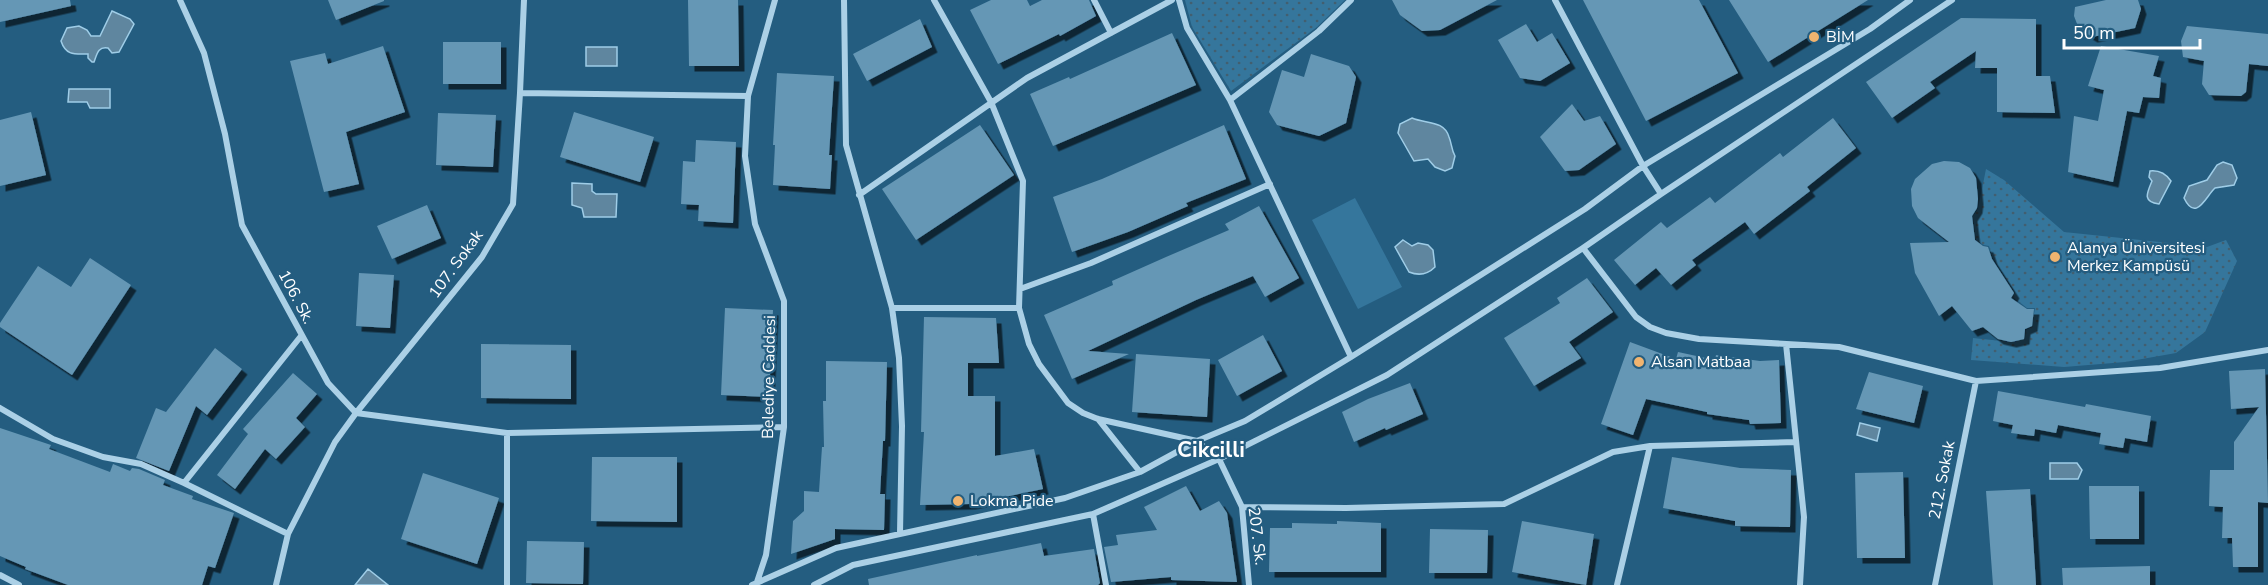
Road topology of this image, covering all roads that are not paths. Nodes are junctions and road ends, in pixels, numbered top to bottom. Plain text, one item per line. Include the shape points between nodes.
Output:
1 (180, 0) edge
2 (524, 0) edge
3 (776, 0) edge
4 (844, 0) edge
5 (934, 0) edge
6 (1094, 0) edge
7 (1172, 0) edge
8 (1179, 0) edge
9 (1351, 0) edge
10 (1555, 0) edge
11 (1910, 0) edge
12 (1952, 0) edge
13 (1111, 33) junction
14 (520, 93) junction
15 (748, 96) junction
16 (1230, 100) junction
17 (991, 102) junction
18 (1643, 166) junction
19 (1270, 184) junction
20 (1660, 194) junction
21 (859, 195) junction
22 (1583, 248) junction
23 (1020, 289) junction
24 (892, 308) junction
25 (1019, 308) junction
26 (301, 336) junction
27 (1786, 344) junction
28 (2268, 350) edge
29 (1350, 357) junction
30 (1976, 381) junction
31 (0, 408) edge
32 (356, 412) junction
33 (1098, 418) junction
34 (784, 427) junction
35 (507, 434) junction
36 (1197, 441) junction
37 (1796, 442) junction
38 (1650, 446) junction
39 (1218, 459) junction
40 (1140, 472) junction
41 (184, 483) junction
42 (1242, 507) junction
43 (1093, 514) junction
44 (900, 533) junction
45 (288, 534) junction
46 (0, 575) edge
47 (754, 583) edge
48 (20, 585) edge
49 (276, 585) edge
50 (507, 585) edge
51 (813, 585) edge
52 (1106, 585) edge
53 (1249, 585) edge
54 (1617, 585) edge
55 (1800, 585) edge
56 (1935, 585) edge

1 - 26 street, 106. Sk. via 204,53 243,225
2 - 14 street, 107. Sokak
3 - 15 street, Belediye Caddesi
4 - 21 street via 846,145
5 - 17 street
6 - 13 street
7 - 13 street
8 - 16 street via 1187,28
9 - 16 street via 1319,31
10 - 18 street
11 - 18 street via 1870,29
12 - 20 street
13 - 17 street
14 - 15 street
14 - 32 street, 107. Sokak via 513,204 482,257
15 - 34 street, Belediye Caddesi via 745,156 756,224 784,302
16 - 19 street
17 - 21 street
17 - 23 street via 1023,181
18 - 20 street
18 - 29 street via 1585,209
19 - 23 street via 1091,263
19 - 29 street
20 - 22 street
21 - 24 street
22 - 27 street via 1636,317 1650,327 1699,339
22 - 39 street via 1386,375
23 - 25 street
24 - 25 street
24 - 44 street via 901,392
25 - 33 street via 1039,364 1068,403
26 - 32 street, 106. Sk. via 328,383
26 - 41 street
27 - 30 street via 1839,347
27 - 37 street
28 - 30 street via 2160,368
29 - 36 street via 1245,421
30 - 56 street, 212. Sokak
31 - 41 street via 53,439 103,457 141,464
32 - 35 street
32 - 45 street via 335,442
33 - 36 street
33 - 40 street
34 - 35 street
34 - 47 street, Belediye Caddesi via 766,555
35 - 50 street
36 - 39 street
36 - 40 street
37 - 38 street
37 - 55 street via 1804,517
38 - 42 street via 1612,452 1504,504
38 - 54 street
39 - 42 street, 207. Sk.
39 - 43 street
40 - 44 street via 1065,498
41 - 45 street
42 - 53 street, 207. Sk.
43 - 51 street via 853,566
43 - 52 street
44 - 47 street via 836,548
45 - 49 street
46 - 48 street

